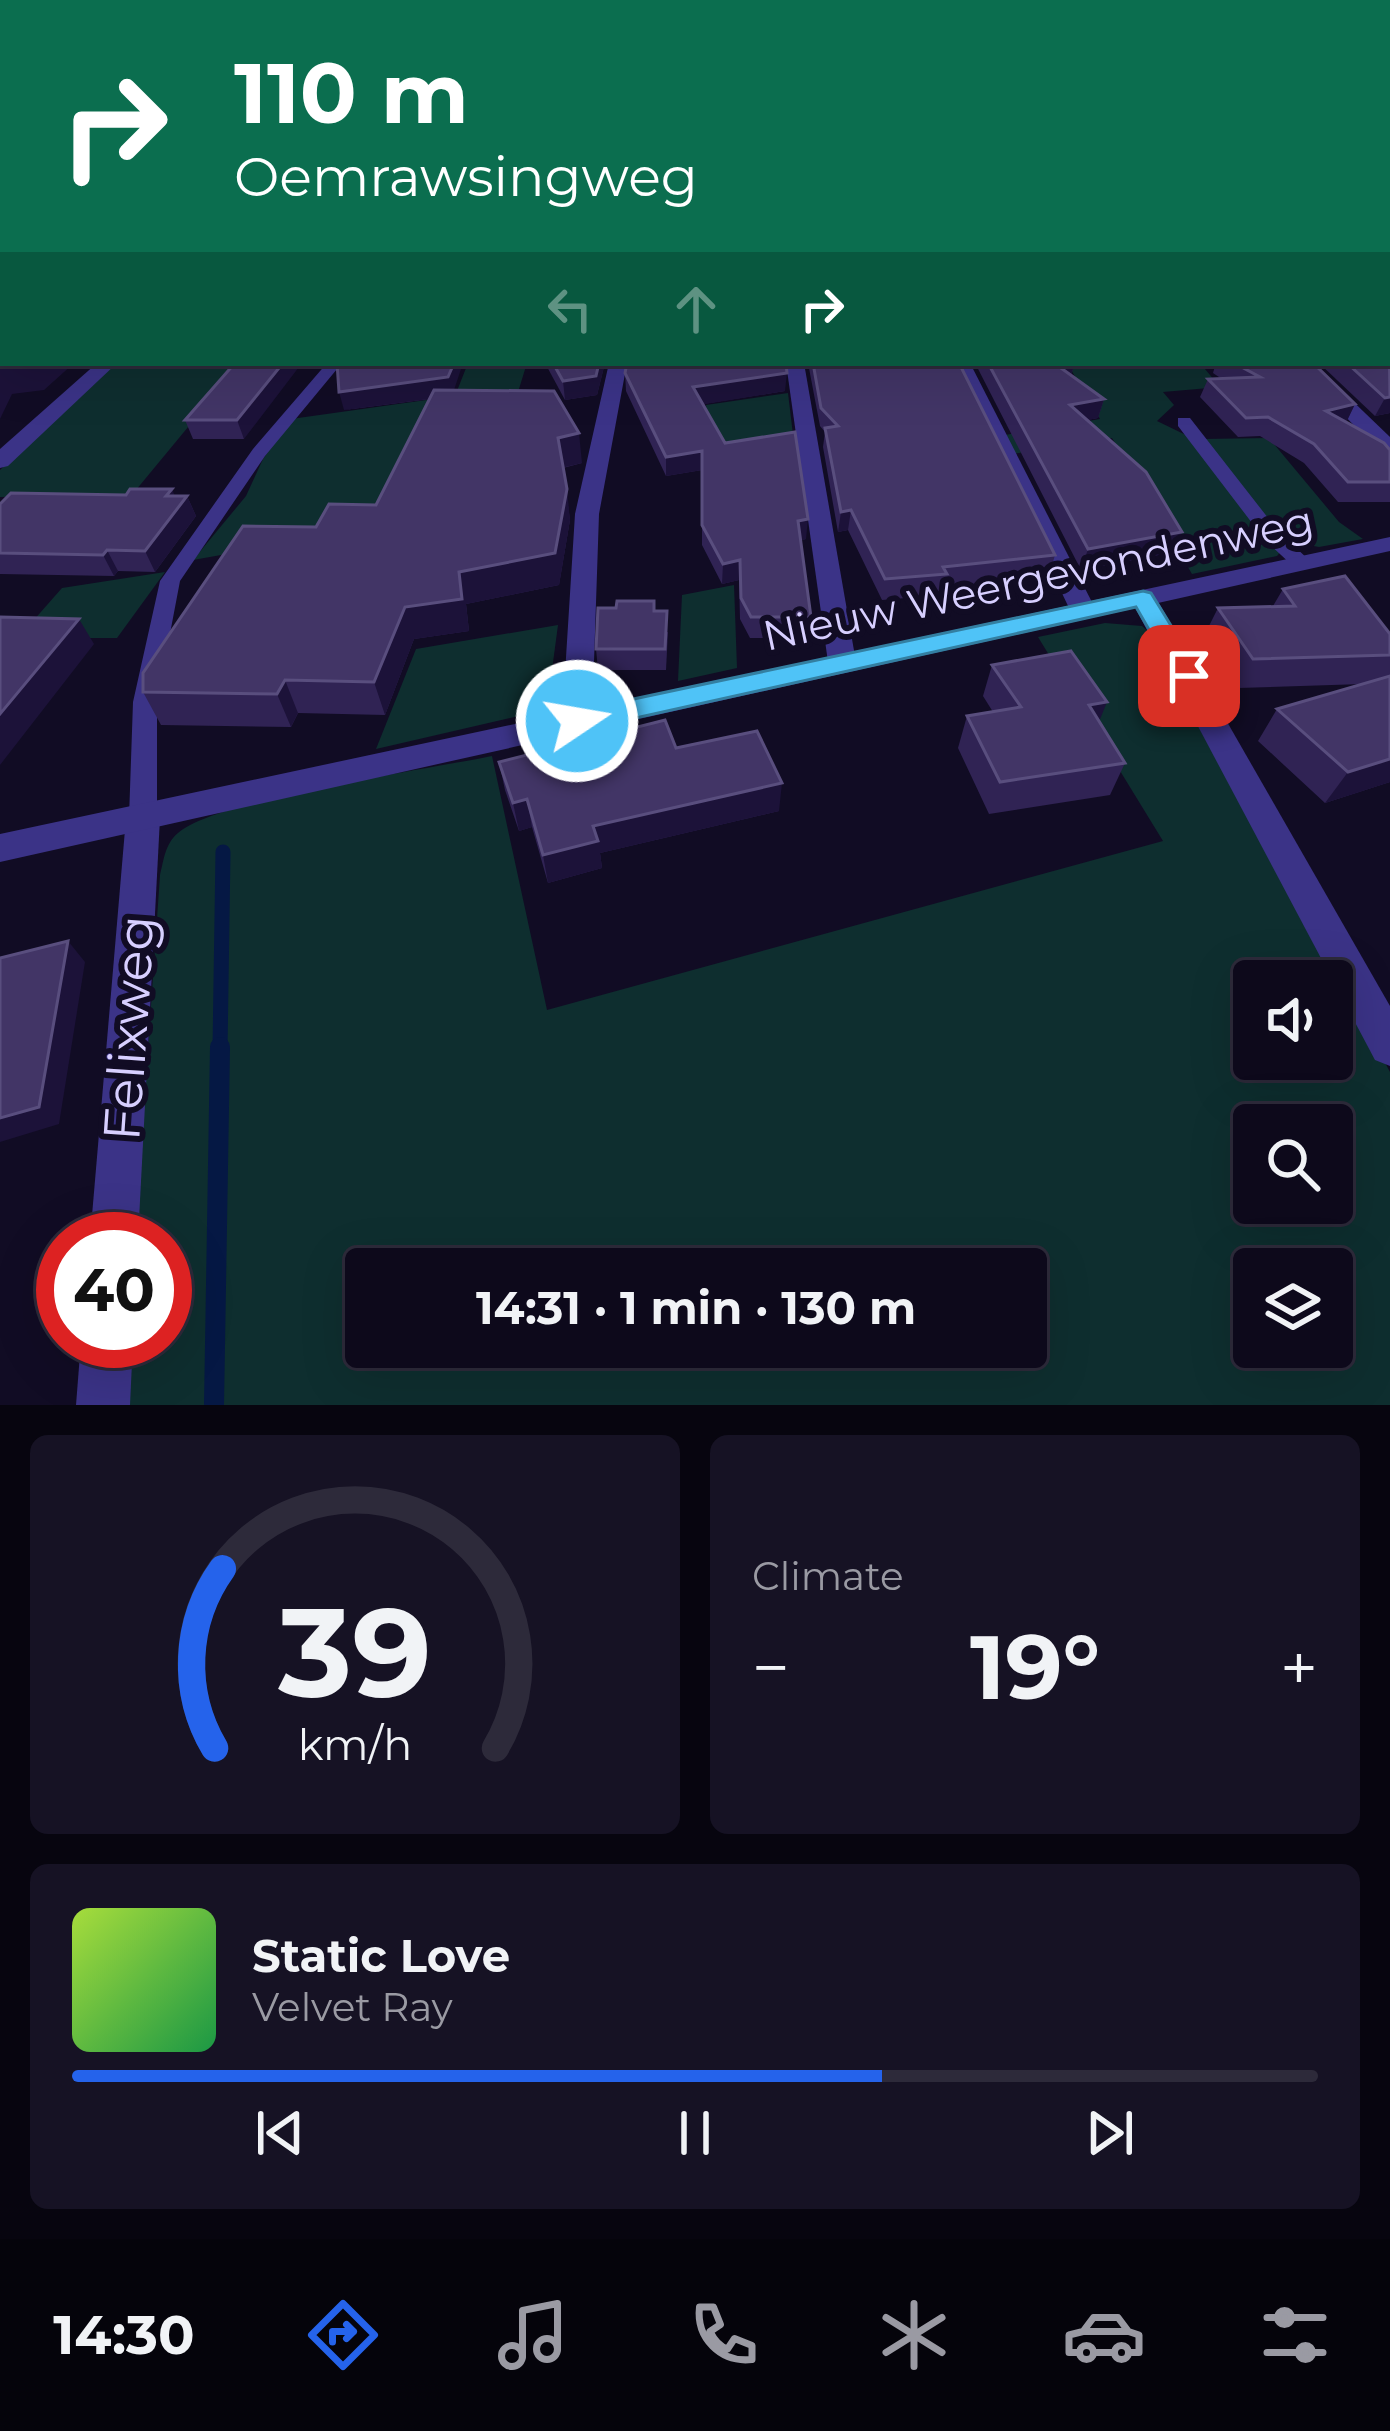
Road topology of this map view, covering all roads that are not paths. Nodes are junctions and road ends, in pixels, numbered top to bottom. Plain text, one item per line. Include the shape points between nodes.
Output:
1 (105, 366) edge
2 (332, 366) edge
3 (617, 366) edge
4 (795, 366) edge
5 (962, 366) edge
6 (1305, 366) edge
7 (1184, 422) dead end
8 (1390, 449) edge
9 (0, 461) edge
10 (1390, 544) edge
11 (1302, 564) junction
12 (1143, 598) junction
13 (1083, 610) junction
14 (842, 662) junction
15 (577, 721) junction
16 (143, 818) junction
17 (0, 848) edge
18 (1390, 1046) edge
19 (116, 1212) edge
20 (105, 1368) edge
21 (103, 1405) edge

1 - 9 street
2 - 16 lane via 170,580 145,702
3 - 15 street via 587,514
4 - 14 street
5 - 13 street
6 - 8 street
7 - 11 lane
10 - 11 street, Nieuw Weergevondenweg
11 - 12 street, Nieuw Weergevondenweg
12 - 13 street, Nieuw Weergevondenweg
12 - 18 street
13 - 14 street, Nieuw Weergevondenweg
14 - 15 street, Nieuw Weergevondenweg
15 - 16 street, Nieuw Weergevondenweg
16 - 17 street, Nieuw Weergevondenweg
16 - 19 street, Felixweg
20 - 21 street

